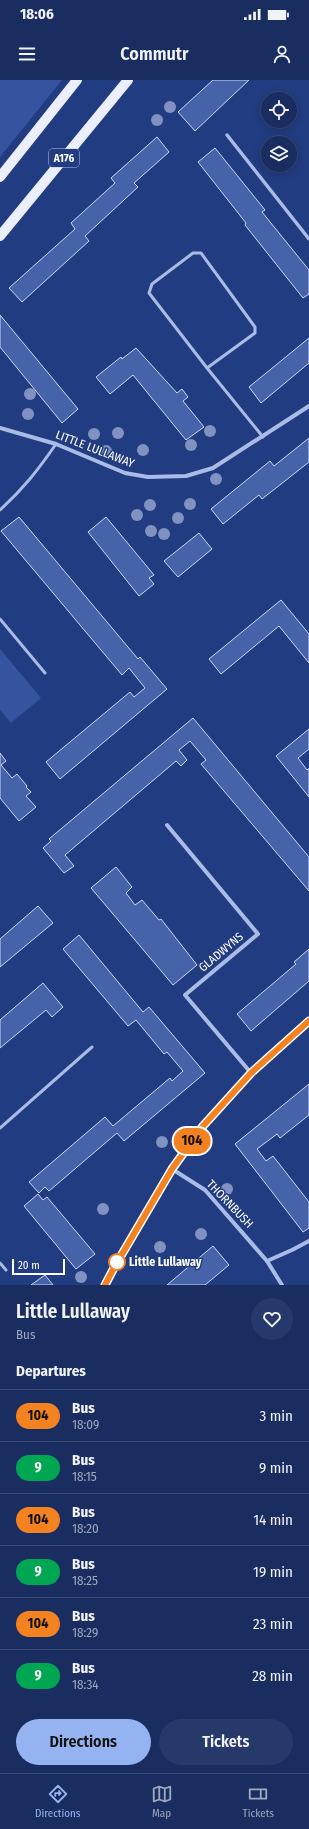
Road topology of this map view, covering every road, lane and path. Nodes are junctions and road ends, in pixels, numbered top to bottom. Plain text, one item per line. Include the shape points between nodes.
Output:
1 (77, 80) edge
2 (128, 80) edge
3 (227, 135) dead end
4 (0, 177) edge
5 (0, 236) edge
6 (309, 239) edge
7 (207, 368) junction
8 (309, 406) edge
9 (0, 428) edge
10 (263, 437) junction
11 (56, 444) junction
12 (0, 510) edge
13 (0, 619) edge
14 (45, 673) dead end
15 (167, 825) dead end
16 (309, 1021) edge
17 (92, 1047) dead end
18 (251, 1073) junction
19 (0, 1128) edge
20 (172, 1169) junction
21 (309, 1241) edge
22 (267, 1261) junction
23 (0, 1264) edge
24 (6, 1270) dead end
25 (105, 1285) edge
26 (282, 1285) edge

1 - 4 main road
2 - 5 main road, A176
3 - 6 street
7 - 7 lane via 149,293 152,284 193,253 201,253 255,327 256,333
7 - 10 lane
8 - 10 street, LITTLE LULLAWAY
9 - 11 street, LITTLE LULLAWAY
10 - 11 street, LITTLE LULLAWAY via 214,468 186,476 148,477 125,473
11 - 12 lane via 23,490
13 - 14 lane
15 - 18 street, GLADWYNS via 258,934 185,995
16 - 18 street
17 - 19 lane
18 - 20 street via 203,1126
20 - 22 street, THORNBUSH via 205,1190
20 - 25 street
21 - 22 street
22 - 26 street, THORNBUSH
23 - 24 lane

